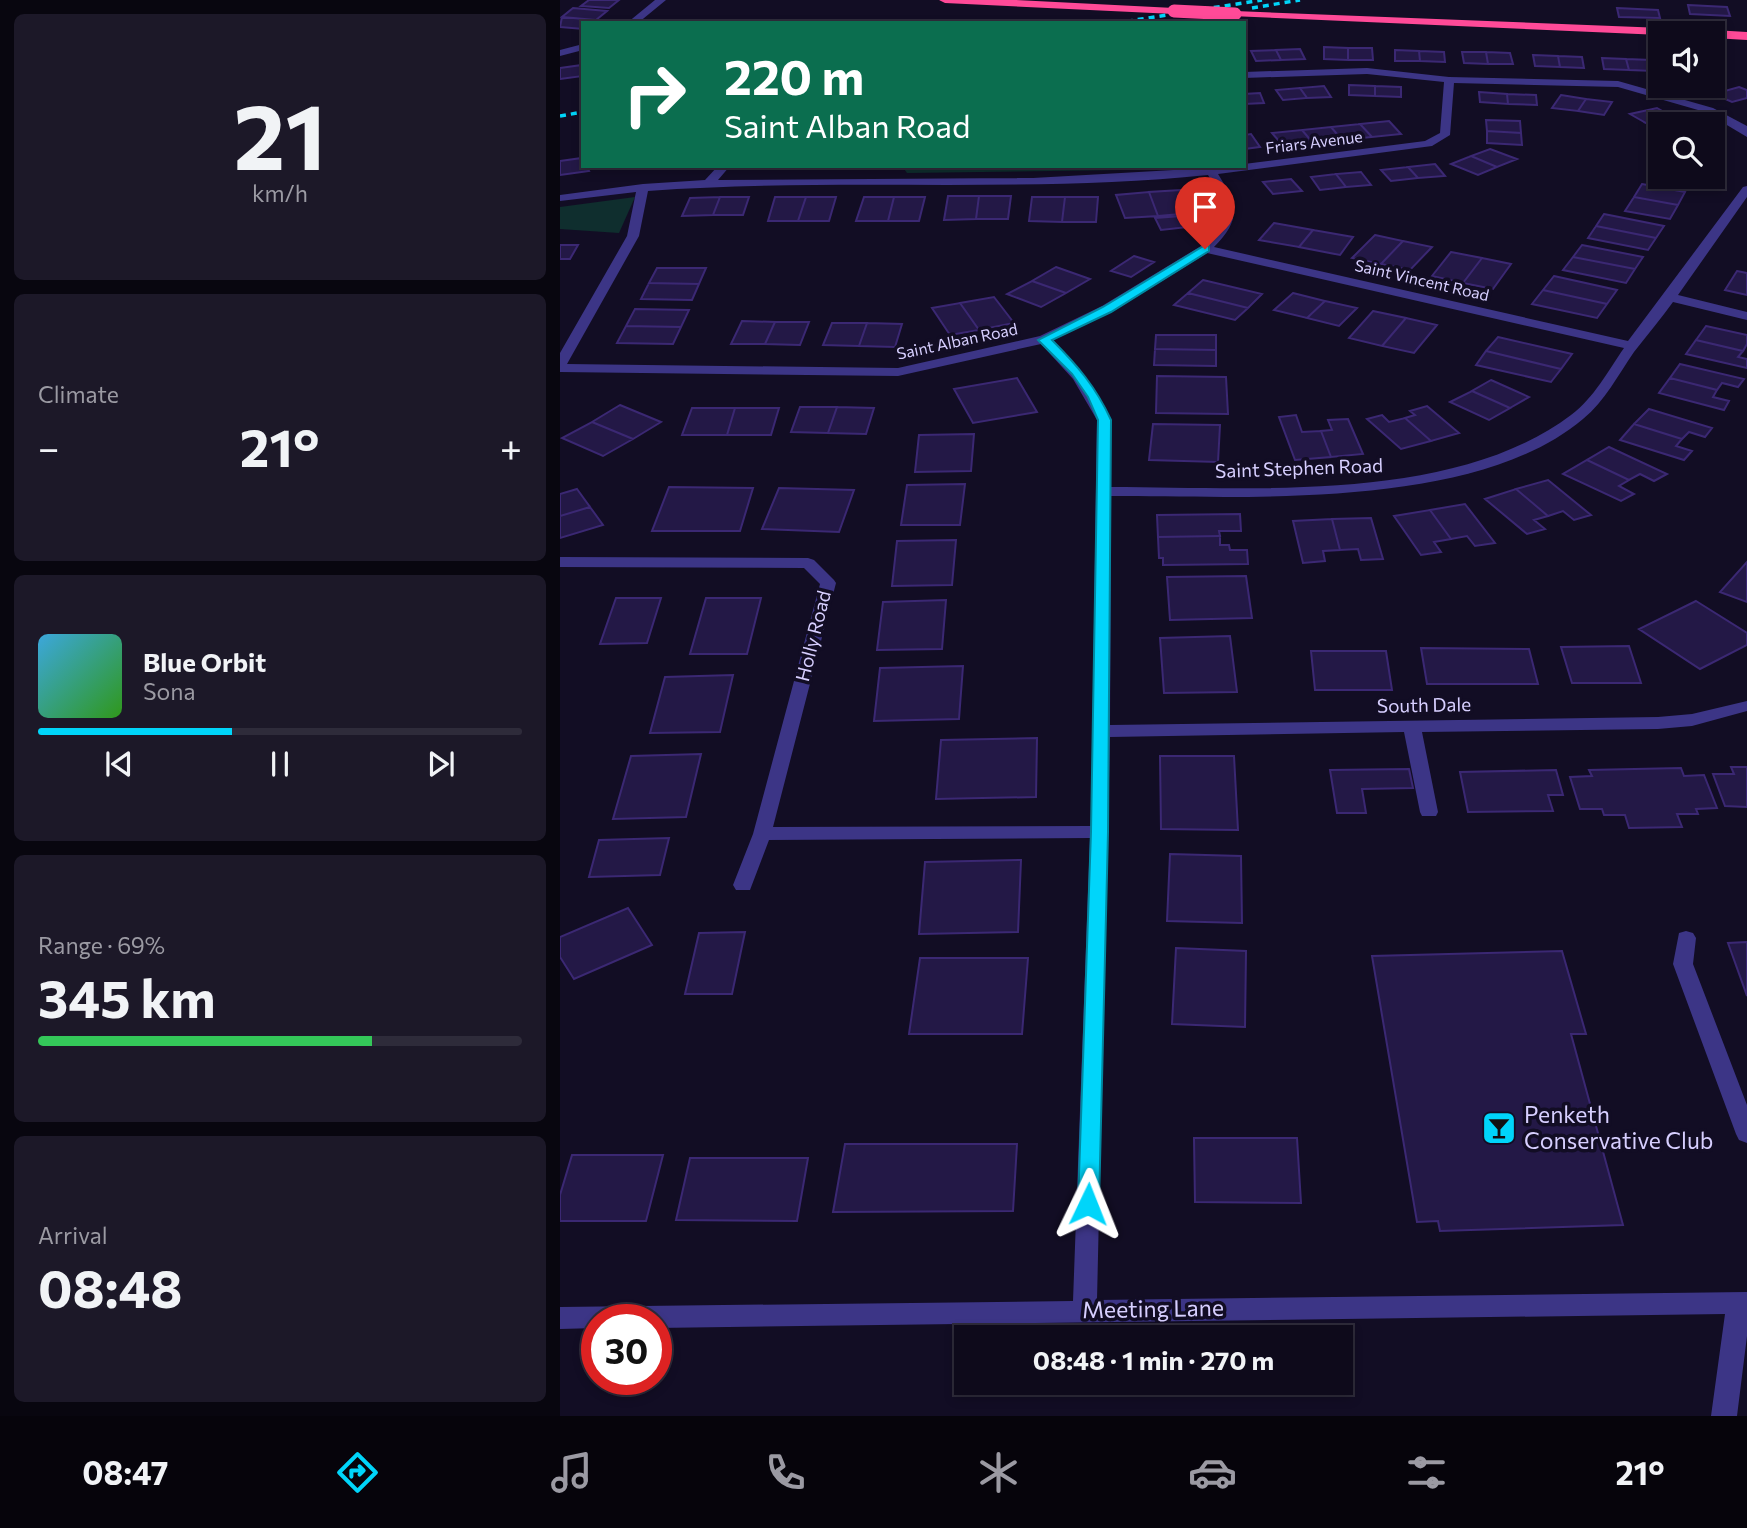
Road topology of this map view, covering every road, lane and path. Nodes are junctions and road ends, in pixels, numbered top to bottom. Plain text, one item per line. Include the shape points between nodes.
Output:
1 (661, 0) edge
2 (945, 0) edge
3 (1060, 3) edge
4 (635, 21) edge
5 (1648, 31) edge
6 (1725, 35) edge
7 (1747, 36) edge
8 (581, 48) edge
9 (560, 53) edge
10 (1246, 75) edge
11 (1449, 80) junction
12 (1747, 134) edge
13 (1246, 167) edge
14 (722, 168) edge
15 (1235, 168) edge
16 (1211, 171) junction
17 (710, 181) junction
18 (642, 187) junction
19 (1747, 189) edge
20 (560, 198) edge
21 (1205, 249) junction
22 (1670, 297) junction
23 (1747, 316) edge
24 (1044, 340) junction
25 (1632, 346) junction
26 (560, 366) edge
27 (1102, 491) junction
28 (560, 562) edge
29 (1747, 706) edge
30 (1412, 726) junction
31 (1100, 731) junction
32 (1429, 812) dead end
33 (1100, 832) junction
34 (762, 834) junction
35 (743, 886) dead end
36 (1686, 938) dead end
37 (1747, 1134) edge
38 (1743, 1303) edge
39 (1085, 1310) junction
40 (560, 1318) edge
41 (1724, 1416) edge

1 - 4 street
2 - 3 highway
3 - 5 highway, bridge
6 - 7 highway
8 - 9 street
10 - 11 street via 1367,71
11 - 12 street via 1618,84 1709,110
11 - 13 street, Friars Avenue via 1445,135 1428,144
14 - 17 street
15 - 16 street, Friars Avenue
16 - 17 street, Friars Avenue via 1100,180
16 - 21 street, Saint Alban Road via 1228,208 1226,228
17 - 18 street, Friars Avenue
18 - 20 street, Friars Avenue
18 - 26 street via 633,236
19 - 22 street, Saint Stephen Road
21 - 24 street, Saint Alban Road via 1107,309
21 - 25 street, Saint Vincent Road
22 - 23 street
22 - 25 street, Saint Stephen Road
24 - 26 street, Saint Alban Road via 898,372
24 - 27 street via 1077,372 1104,420
25 - 27 street, Saint Stephen Road via 1598,397 1575,418 1545,438 1472,467 1421,480 1360,487
27 - 31 street
28 - 34 street, Holly Road via 808,563 828,583
29 - 30 street, South Dale via 1658,723
30 - 31 street, South Dale
30 - 32 street
31 - 33 street
33 - 34 street
33 - 39 street
34 - 35 street, Holly Road
36 - 37 street via 1683,964
38 - 39 street, Meeting Lane
38 - 41 street
39 - 40 street, Meeting Lane

